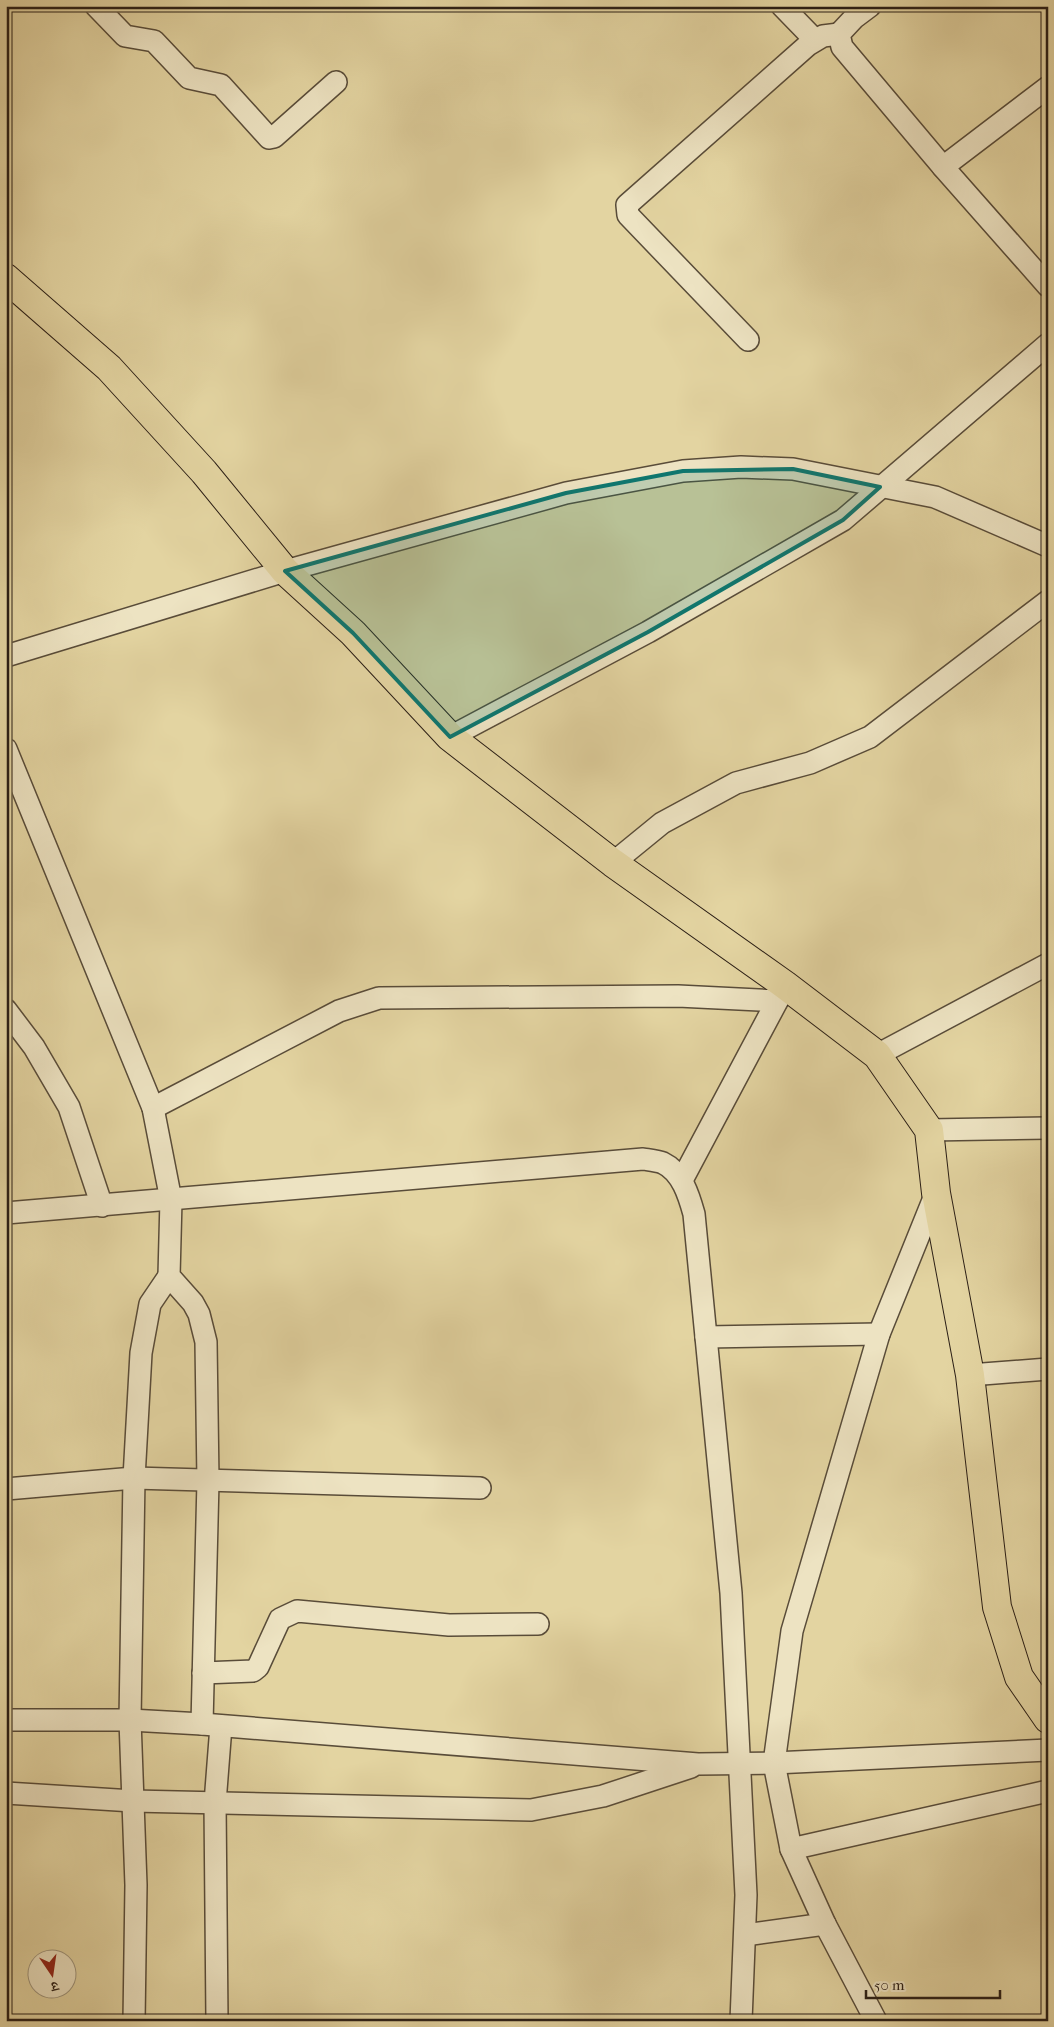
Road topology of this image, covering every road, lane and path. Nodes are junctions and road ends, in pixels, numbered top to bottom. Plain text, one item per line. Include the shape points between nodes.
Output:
1 (96, 6) edge
2 (782, 6) edge
3 (857, 10) edge
4 (839, 34) junction
5 (815, 40) junction
6 (336, 82) dead end
7 (1048, 87) edge
8 (943, 167) junction
9 (6, 278) edge
10 (1048, 286) edge
11 (748, 340) dead end
12 (1048, 344) edge
13 (880, 487) junction
14 (1048, 546) edge
15 (285, 571) junction
16 (1048, 601) edge
17 (6, 656) edge
18 (450, 737) junction
19 (6, 749) edge
20 (613, 863) junction
21 (1048, 964) edge
22 (781, 993) junction
23 (6, 1010) edge
24 (877, 1055) junction
25 (153, 1108) junction
26 (1048, 1128) edge
27 (929, 1130) junction
28 (682, 1180) junction
29 (936, 1193) junction
30 (171, 1200) junction
31 (102, 1206) junction
32 (6, 1213) edge
33 (169, 1276) junction
34 (879, 1334) junction
35 (706, 1337) junction
36 (1048, 1369) edge
37 (970, 1375) junction
38 (134, 1478) junction
39 (208, 1481) junction
40 (480, 1488) dead end
41 (6, 1489) edge
42 (538, 1624) dead end
43 (203, 1673) junction
44 (1048, 1719) edge
45 (6, 1720) edge
46 (130, 1720) junction
47 (212, 1725) junction
48 (1048, 1750) edge
49 (741, 1762) junction
50 (774, 1763) junction
51 (698, 1764) junction
52 (1048, 1791) edge
53 (6, 1793) edge
54 (132, 1801) junction
55 (215, 1803) junction
56 (791, 1850) junction
57 (825, 1924) junction
58 (744, 1935) junction
59 (134, 2021) edge
60 (217, 2021) edge
61 (741, 2021) edge
62 (876, 2021) edge

1 - 6 street via 127,37 157,43 189,78 221,85 269,138
2 - 5 street
3 - 4 street
4 - 5 street
4 - 8 street via 842,47
5 - 11 street via 627,205 628,215
7 - 8 street
8 - 10 street
9 - 15 main road via 109,368 147,407
12 - 13 street
13 - 14 street via 935,498
13 - 15 street via 793,469 741,467 683,471 566,493
13 - 18 street via 842,520 648,632
15 - 17 street
15 - 18 main road via 353,633
16 - 20 street via 870,737 810,763 736,783 662,823
18 - 20 main road
19 - 25 street
20 - 22 main road
21 - 24 street
22 - 24 main road
22 - 25 street via 379,998 339,1011
22 - 28 street
23 - 31 street via 34,1047 69,1107
24 - 27 main road
25 - 30 street
26 - 27 street
27 - 29 main road
28 - 30 street via 664,1163 643,1159
28 - 35 street via 694,1214
29 - 34 street
29 - 37 main road
30 - 31 street
30 - 33 street
31 - 32 street
33 - 38 street via 150,1304 141,1353
33 - 39 street via 193,1303 206,1342
34 - 35 street
34 - 50 street via 792,1631
35 - 49 street via 731,1593
36 - 37 street
37 - 44 main road via 997,1607 1019,1677
38 - 39 street
38 - 41 street
38 - 46 street
39 - 40 street
39 - 43 street
42 - 43 street via 449,1625 297,1611 280,1619 258,1667 253,1671
43 - 47 street
45 - 46 street
46 - 47 street
46 - 54 street
47 - 51 street
47 - 55 street
48 - 50 street
49 - 50 street
49 - 51 street
49 - 58 street via 746,1895
50 - 56 street
51 - 55 street via 603,1796 531,1810
52 - 56 street
53 - 54 street
54 - 55 street
54 - 59 street via 136,1885
55 - 60 street
56 - 57 street
57 - 58 street
57 - 62 street
58 - 61 street

